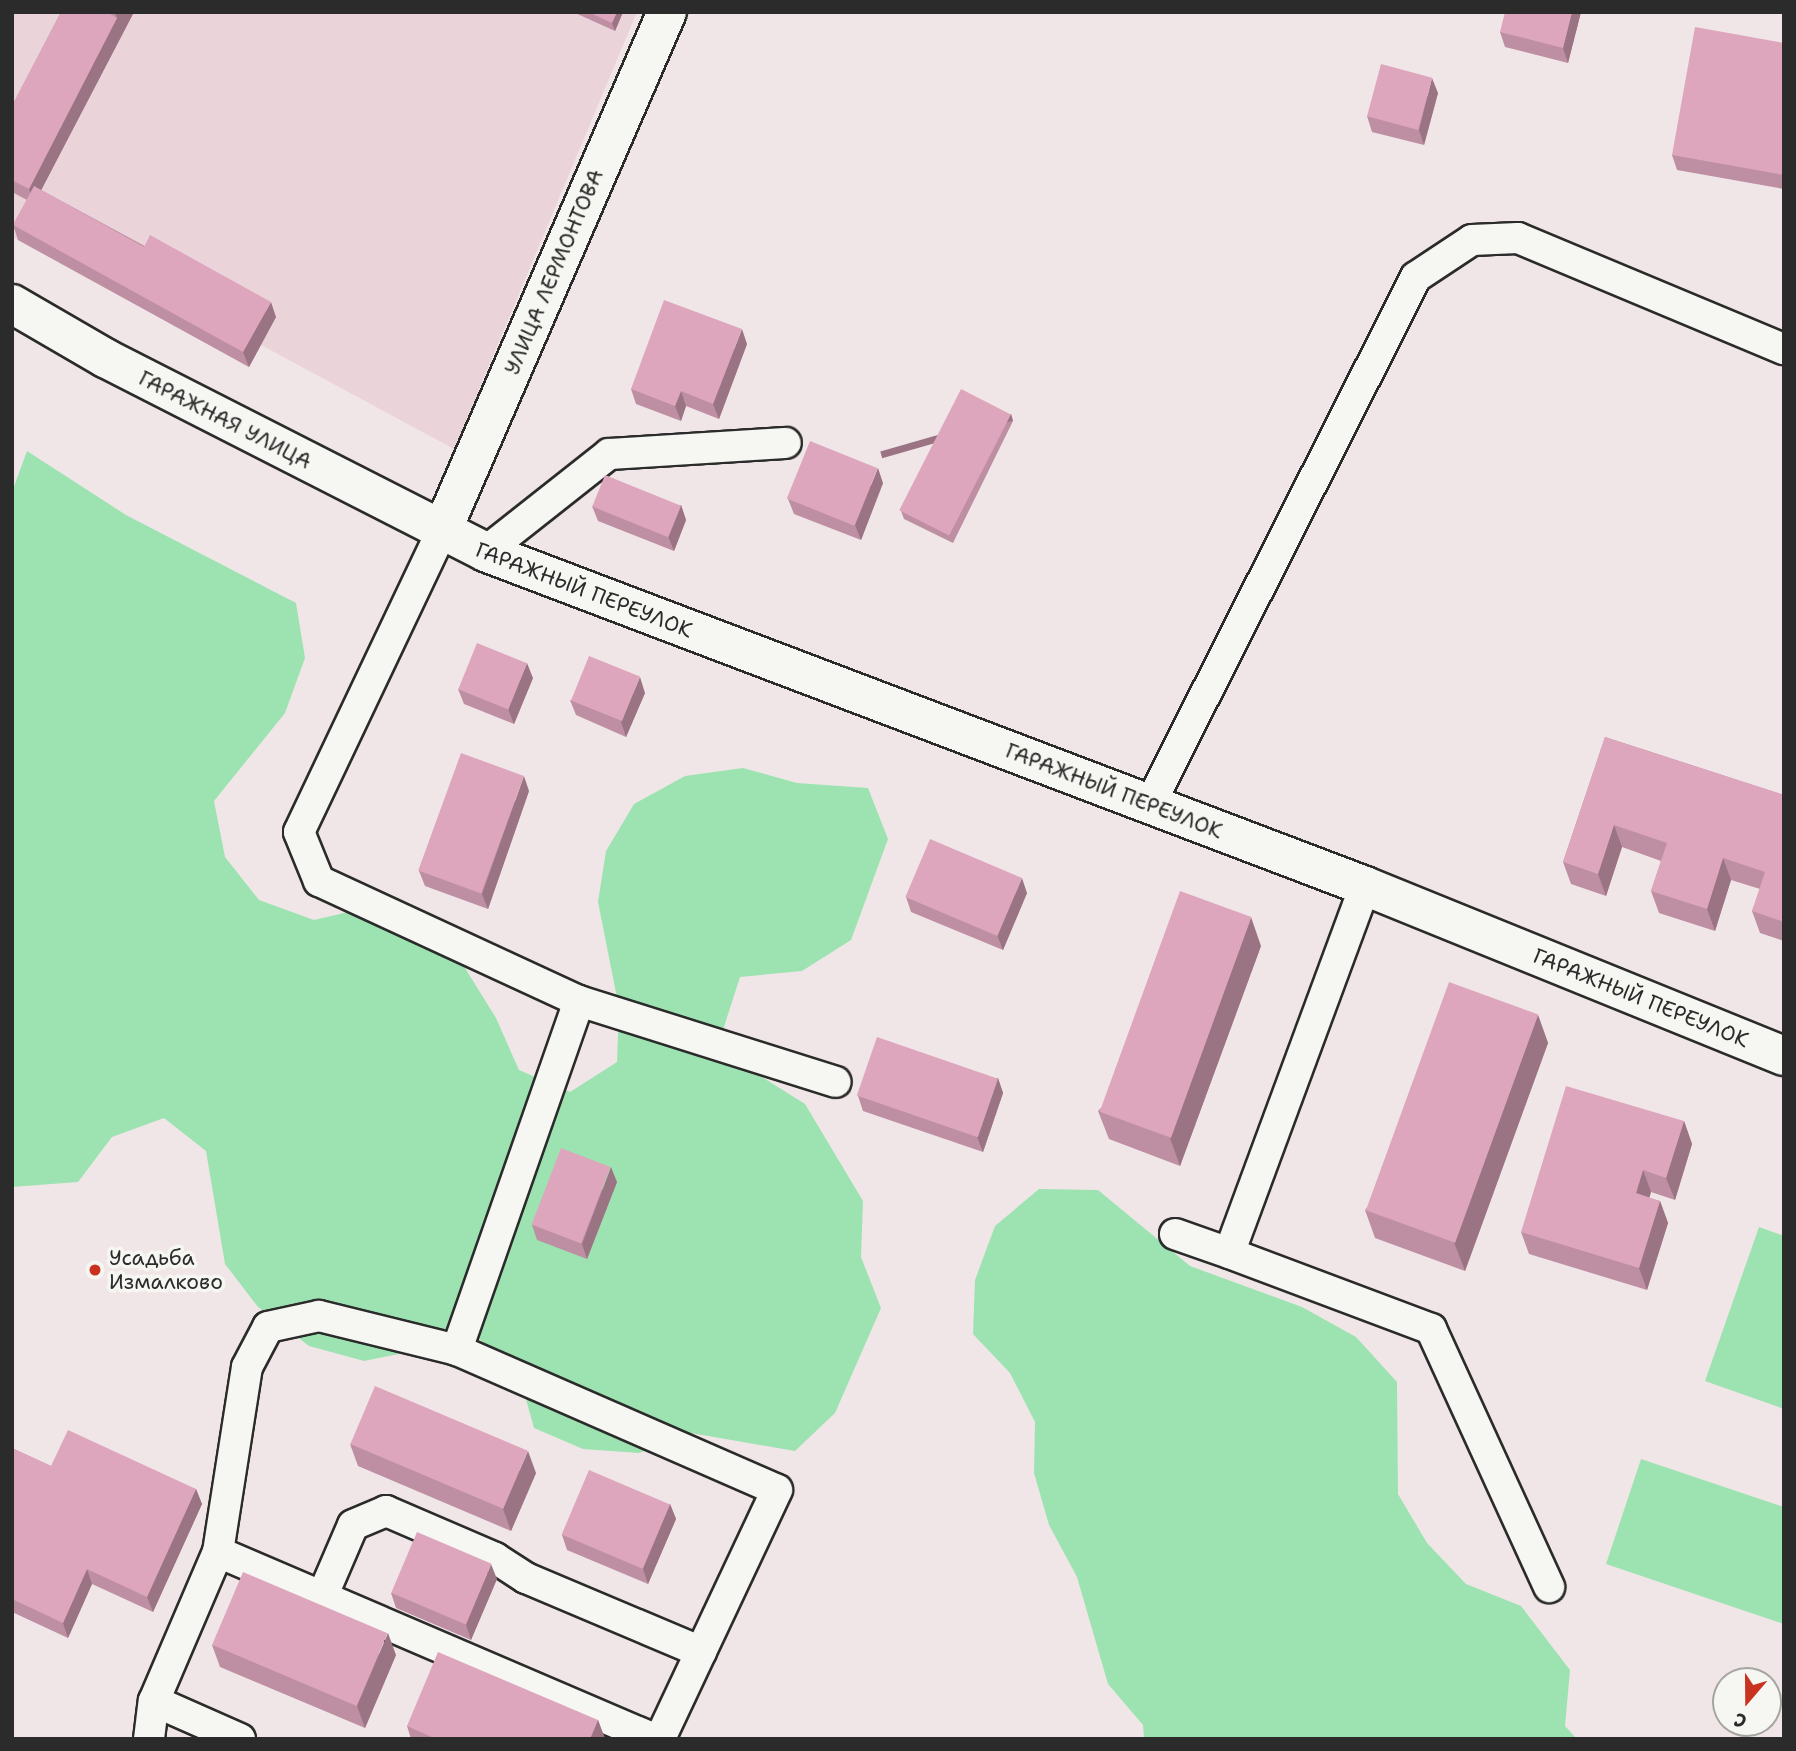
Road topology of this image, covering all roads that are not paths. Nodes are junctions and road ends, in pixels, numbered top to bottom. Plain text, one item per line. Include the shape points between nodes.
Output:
1 (667, 12) edge
2 (12, 304) edge
3 (1784, 349) edge
4 (786, 443) dead end
5 (441, 533) junction
6 (485, 552) junction
7 (1150, 804) junction
8 (1365, 886) junction
9 (579, 1000) junction
10 (1784, 1056) edge
11 (836, 1082) dead end
12 (1175, 1234) dead end
13 (1229, 1254) junction
14 (457, 1350) junction
15 (218, 1552) junction
16 (1549, 1587) dead end
17 (322, 1597) junction
18 (701, 1652) junction
19 (154, 1701) junction
20 (149, 1739) edge
21 (240, 1739) edge
22 (657, 1739) edge

1 - 5 street, УЛИЦА ЛЕРМОНТОВА
2 - 5 street, ГАРАЖНАЯ УЛИЦА via 105,358
3 - 7 lane via 1518,237 1472,240 1416,277
4 - 6 lane via 609,454
5 - 6 street, ГАРАЖНЫЙ ПЕРЕУЛОК
5 - 9 lane via 299,832 319,881
6 - 7 street, ГАРАЖНЫЙ ПЕРЕУЛОК
7 - 8 street, ГАРАЖНЫЙ ПЕРЕУЛОК
8 - 10 street, ГАРАЖНЫЙ ПЕРЕУЛОК
8 - 13 lane
9 - 11 lane
9 - 14 lane
12 - 13 lane
13 - 16 lane via 1431,1329
14 - 15 lane via 319,1316 268,1327 247,1367
14 - 18 lane via 777,1490
15 - 17 lane
15 - 19 lane
17 - 18 lane via 353,1525 386,1511 495,1558 526,1578
17 - 22 lane
18 - 22 lane
19 - 20 lane
19 - 21 lane

